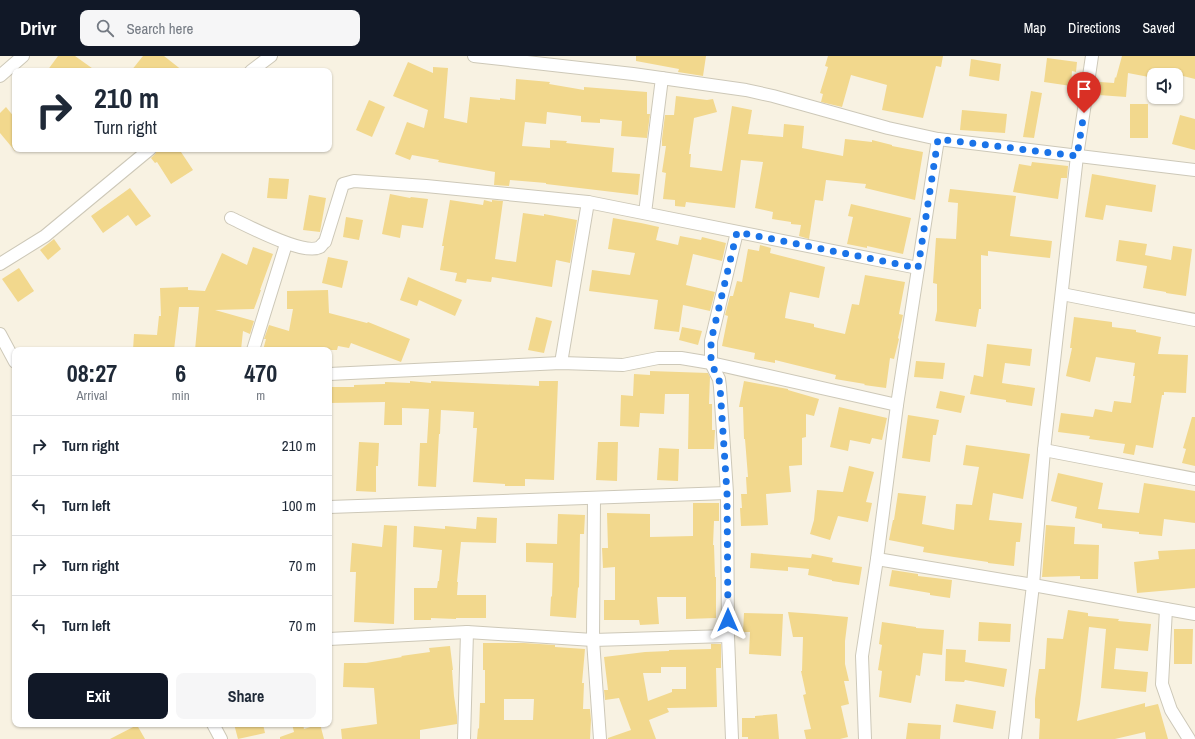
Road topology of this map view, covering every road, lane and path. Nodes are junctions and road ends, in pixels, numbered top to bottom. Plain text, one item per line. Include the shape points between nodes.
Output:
1 (23, 56) edge
2 (270, 56) edge
3 (474, 56) edge
4 (1092, 56) edge
5 (581, 62) edge
6 (256, 68) edge
7 (0, 76) edge
8 (662, 78) junction
9 (938, 139) junction
10 (146, 152) edge
11 (1077, 156) junction
12 (1195, 170) edge
13 (588, 202) junction
14 (645, 213) junction
15 (231, 218) dead end
16 (737, 232) junction
17 (286, 244) junction
18 (0, 264) edge
19 (918, 268) junction
20 (1062, 294) junction
21 (1195, 320) edge
22 (0, 334) edge
23 (254, 347) edge
24 (12, 356) edge
25 (562, 363) junction
26 (711, 363) junction
27 (332, 374) edge
28 (897, 405) junction
29 (1044, 450) junction
30 (1195, 479) edge
31 (727, 493) junction
32 (594, 498) junction
33 (332, 508) edge
34 (877, 559) junction
35 (1033, 585) junction
36 (1166, 609) junction
37 (1195, 614) edge
38 (468, 632) junction
39 (728, 636) junction
40 (332, 639) edge
41 (593, 640) junction
42 (215, 727) edge
43 (221, 739) edge
44 (464, 739) edge
45 (600, 739) edge
46 (732, 739) edge
47 (865, 739) edge
48 (1015, 739) edge
49 (1189, 739) edge

1 - 7 street
2 - 6 street
3 - 5 street
4 - 11 street
5 - 8 street
8 - 9 street via 760,93
8 - 14 street
9 - 11 street
9 - 19 street
10 - 18 street via 45,236
11 - 12 street
11 - 20 street
13 - 14 street
13 - 17 street via 354,181 344,184 325,242 320,247 312,249
13 - 25 street
14 - 16 street
15 - 17 street
16 - 19 street
16 - 26 street via 711,341
17 - 23 street
19 - 28 street
20 - 21 street
20 - 29 street
22 - 24 street
25 - 26 street via 624,366 658,358 682,358
25 - 27 street
26 - 28 street
26 - 31 street via 720,387
28 - 34 street
29 - 30 street
29 - 35 street
31 - 32 street
31 - 39 street
32 - 33 street
32 - 41 street
34 - 35 street
34 - 47 street via 862,656
35 - 36 street
35 - 48 street
36 - 37 street
36 - 49 street via 1162,684 1171,710
38 - 40 street
38 - 41 street
38 - 44 street
39 - 41 street
39 - 46 street
41 - 45 street
42 - 43 street

